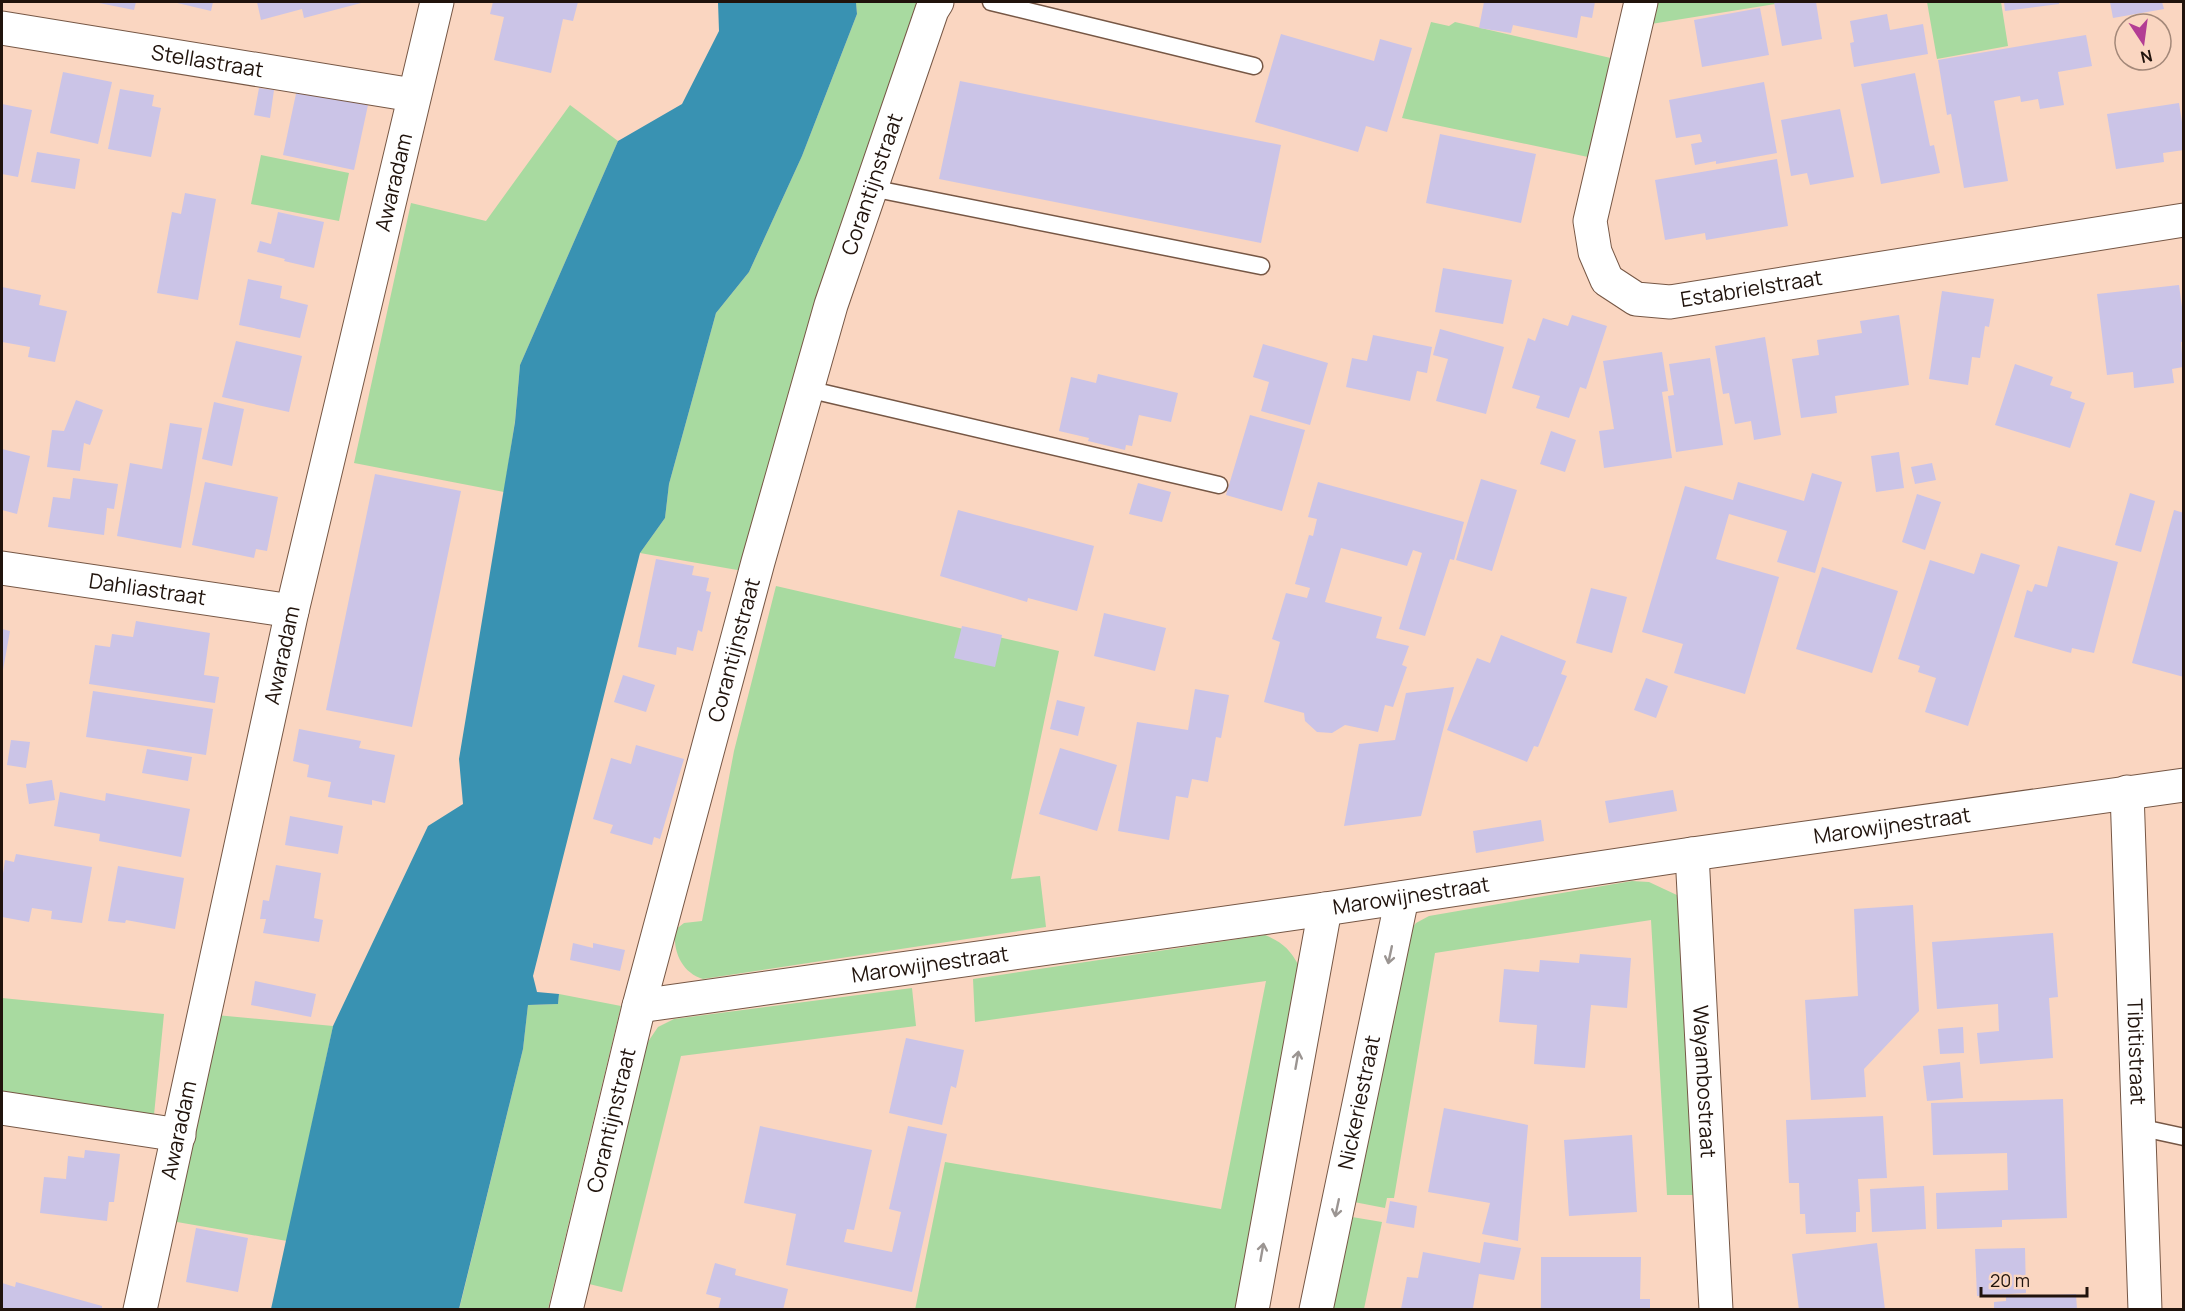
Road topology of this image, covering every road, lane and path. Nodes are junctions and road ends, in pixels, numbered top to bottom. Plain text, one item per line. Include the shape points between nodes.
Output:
1 (437, 2) edge
2 (937, 2) edge
3 (991, 2) edge
4 (1641, 2) edge
5 (2, 28) edge
6 (1254, 66) dead end
7 (413, 96) junction
8 (871, 188) junction
9 (2184, 220) edge
10 (1261, 266) dead end
11 (807, 389) junction
12 (1219, 485) dead end
13 (2, 568) edge
14 (292, 611) junction
15 (2184, 784) edge
16 (2127, 792) junction
17 (1692, 854) junction
18 (1402, 898) junction
19 (1325, 909) junction
20 (639, 1006) junction
21 (2, 1108) edge
22 (2138, 1127) junction
23 (179, 1135) junction
24 (2184, 1137) edge
25 (140, 1310) edge
26 (566, 1310) edge
27 (1252, 1310) edge
28 (1316, 1310) edge
29 (1716, 1310) edge
30 (2145, 1310) edge

1 - 7 street, Awaradam
2 - 8 street, Corantijnstraat
3 - 6 lane
4 - 9 street, Estabrielstraat via 1590,220 1595,252 1607,280 1636,299 1670,302
5 - 7 street, Stellastraat
7 - 14 street, Awaradam
8 - 10 lane
8 - 11 street, Corantijnstraat
11 - 12 lane
11 - 20 street, Corantijnstraat
13 - 14 street, Dahliastraat
14 - 23 street, Awaradam
15 - 16 street, Marowijnestraat
16 - 17 street, Marowijnestraat
16 - 22 street, Tibitistraat
17 - 18 street, Marowijnestraat
17 - 29 street, Wayambostraat
18 - 19 street, Marowijnestraat
18 -> 28 street, Nickeriestraat
19 - 20 street, Marowijnestraat
27 -> 19 street
20 - 26 street, Corantijnstraat
21 - 23 street
22 - 24 lane
22 - 30 street, Tibitistraat
23 - 25 street, Awaradam

